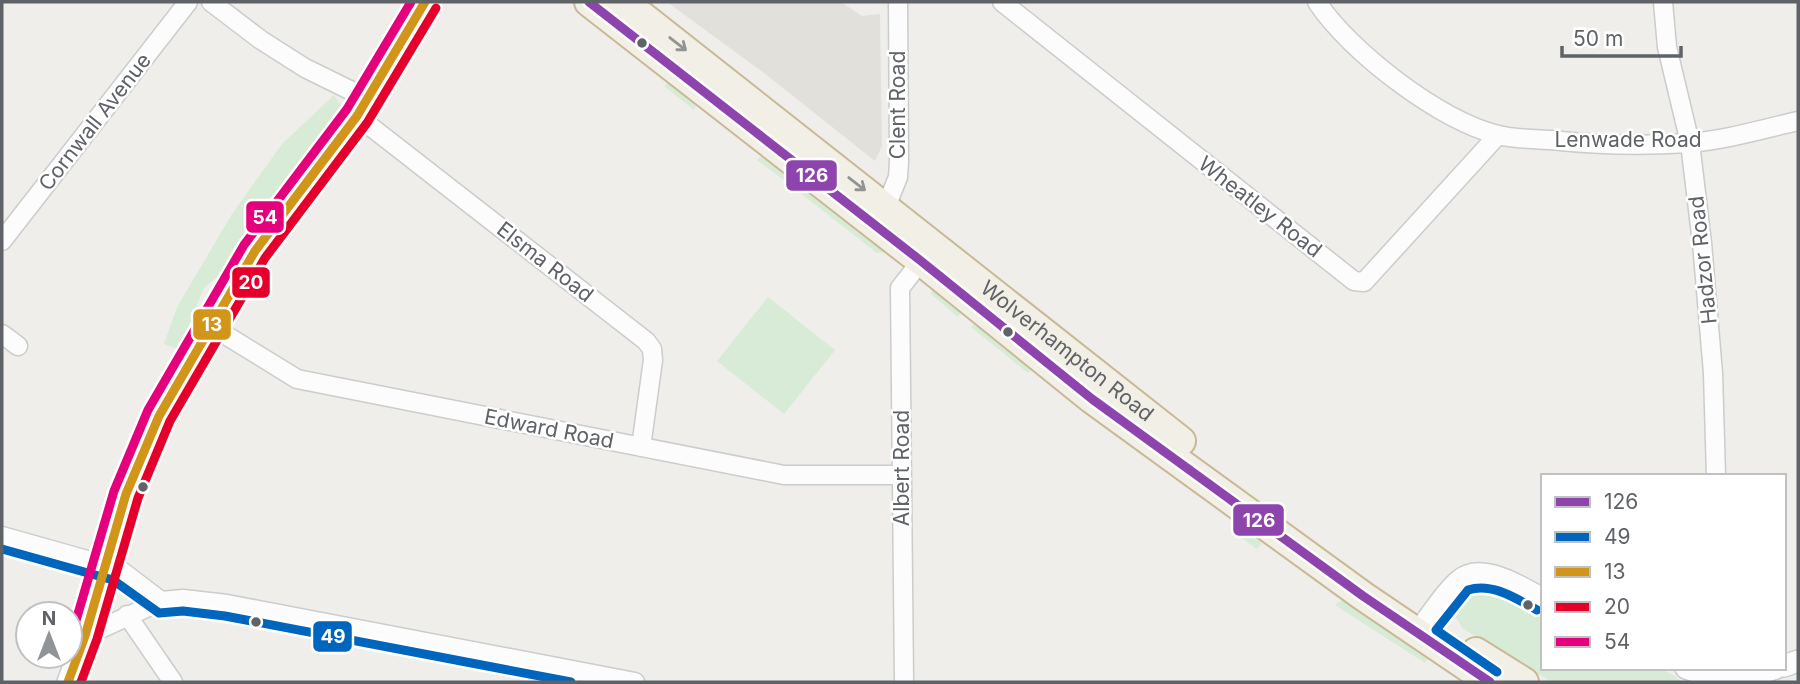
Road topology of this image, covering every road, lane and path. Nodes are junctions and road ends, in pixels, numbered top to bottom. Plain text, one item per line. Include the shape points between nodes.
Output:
1 (188, 2) edge
2 (211, 2) edge
3 (425, 2) edge
4 (589, 2) edge
5 (624, 2) edge
6 (898, 2) edge
7 (1002, 2) edge
8 (1317, 2) edge
9 (1660, 4) edge
10 (362, 108) junction
11 (1798, 121) edge
12 (1498, 135) junction
13 (1690, 143) junction
14 (886, 206) junction
15 (2, 241) edge
16 (921, 261) junction
17 (211, 326) junction
18 (2, 334) edge
19 (18, 346) dead end
20 (640, 447) junction
21 (1716, 474) edge
22 (902, 475) junction
23 (2, 536) edge
24 (107, 565) junction
25 (1541, 598) edge
26 (161, 601) junction
27 (127, 615) junction
28 (1423, 626) junction
29 (85, 636) junction
30 (1694, 670) edge
31 (1770, 670) edge
32 (1714, 675) edge
33 (68, 682) edge
34 (173, 682) edge
35 (635, 682) edge
36 (904, 682) edge
37 (1490, 682) edge
38 (1524, 682) edge

1 - 15 street, Cornwall Avenue
2 - 10 street, Elsma Road
3 - 10 street
4 - 16 highway, Wolverhampton Road
5 -> 14 highway, Wolverhampton Road
6 - 14 street, Clent Road via 899,162
7 - 12 street, Wheatley Road via 1354,281 1364,282
8 - 12 street, Lenwade Road via 1391,79 1447,114
9 - 13 street, Hadzor Road
10 - 17 street via 255,251
10 - 20 street, Elsma Road via 646,341 653,360
11 - 13 street, Lenwade Road
12 - 13 street, Lenwade Road via 1577,143
13 - 21 street, Hadzor Road via 1713,373
14 - 16 highway
14 - 28 highway, Wolverhampton Road via 1113,388
16 - 22 street, Albert Road via 900,288
16 - 28 highway, Wolverhampton Road via 1091,399 1363,596
17 - 20 street, Edward Road via 297,379
17 - 24 street via 159,416 126,494
18 - 19 street
20 - 22 street, Edward Road via 784,475
22 - 36 street, Albert Road
23 - 24 street
24 - 26 street
24 - 29 street
25 - 28 street via 1489,575 1471,575 1461,579
26 - 27 street
26 - 35 street via 227,604
27 - 29 street
27 - 34 street
28 - 37 highway, Wolverhampton Road
28 - 38 highway, Wolverhampton Road
29 - 33 street
30 - 32 street
31 - 32 street via 1734,682

